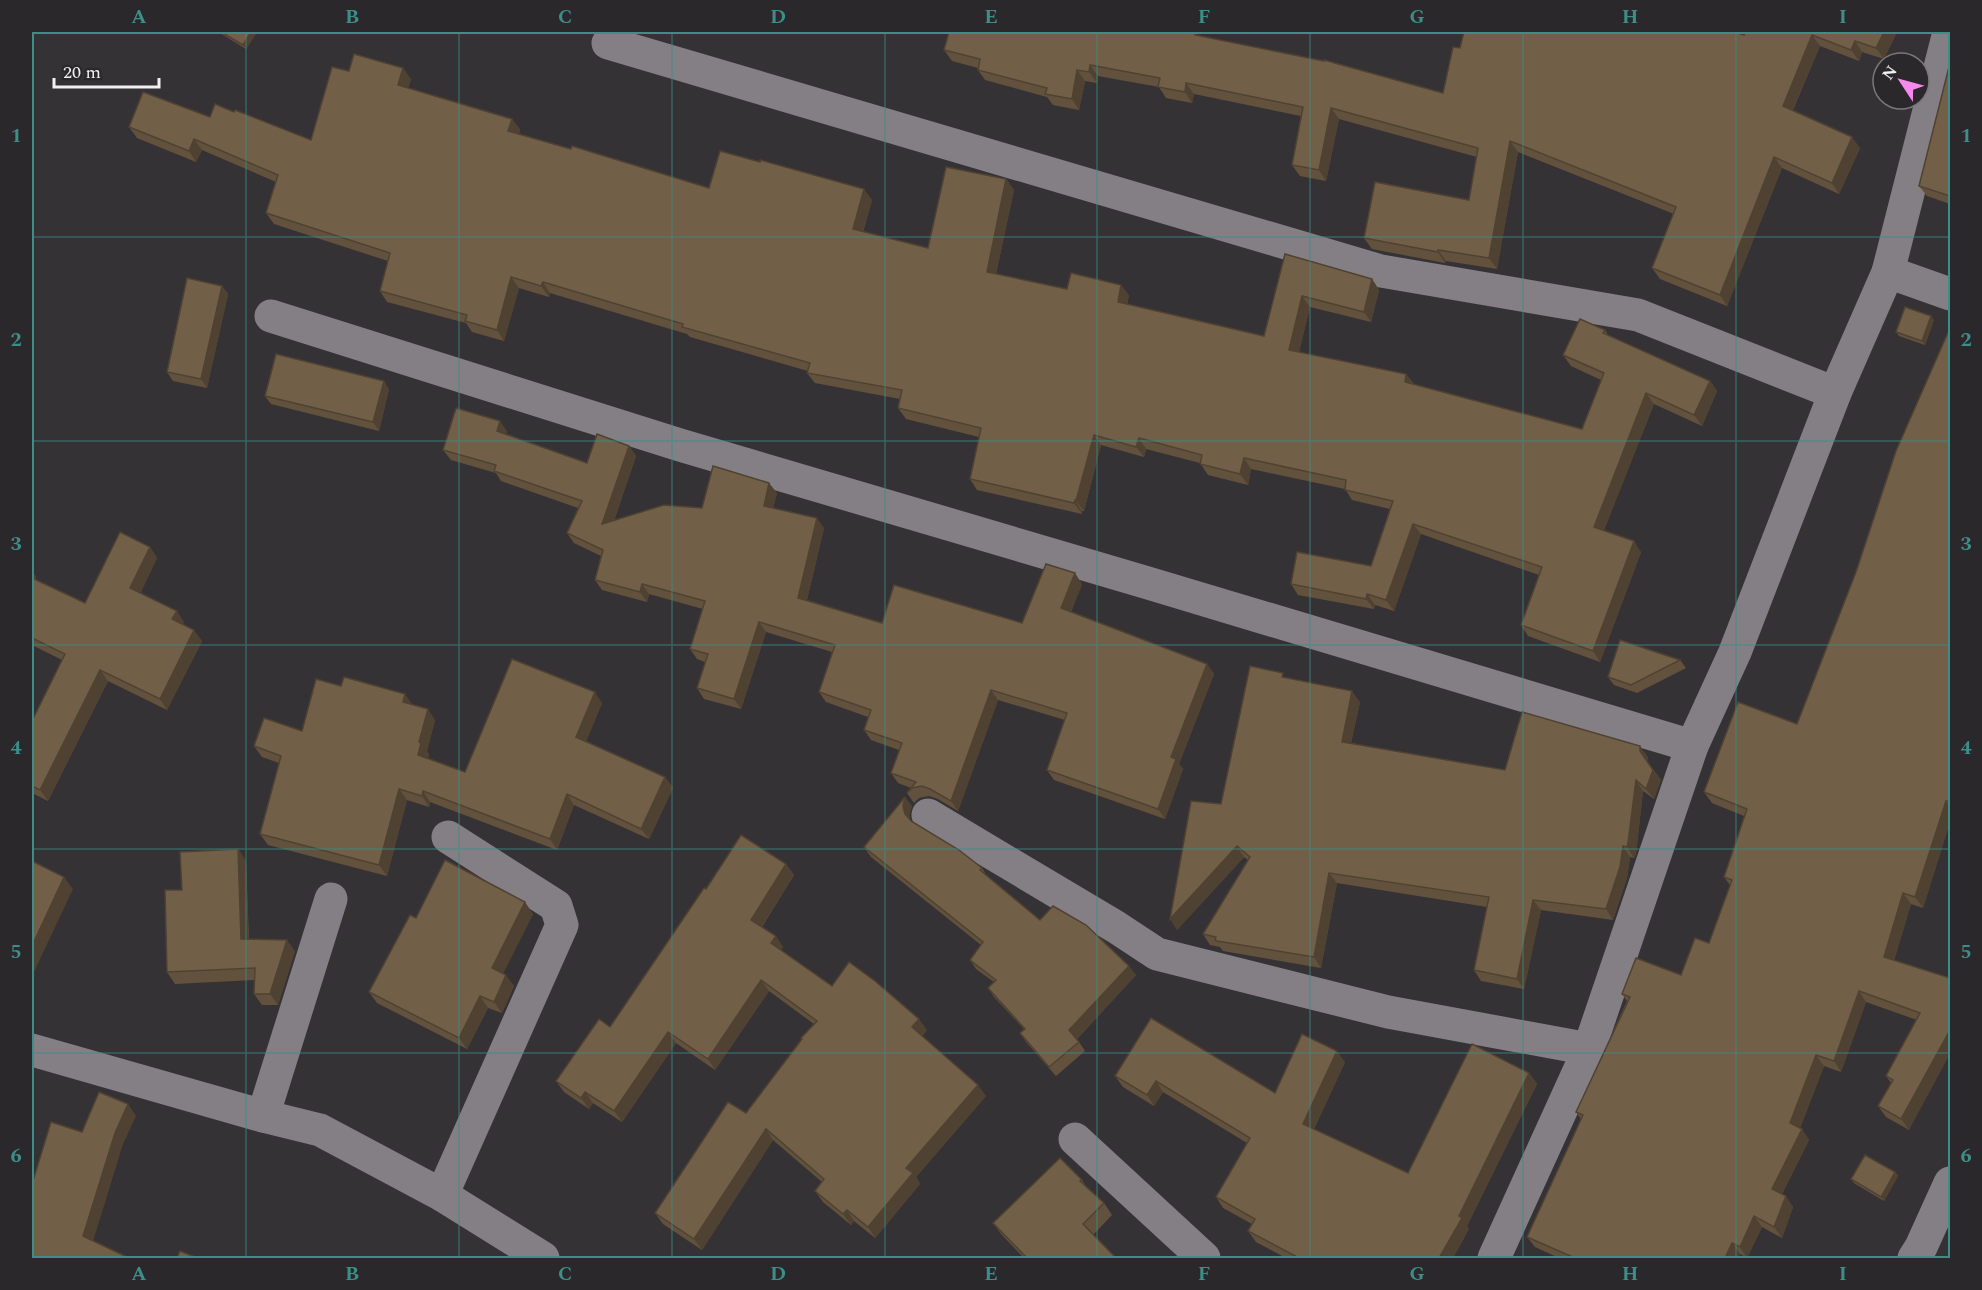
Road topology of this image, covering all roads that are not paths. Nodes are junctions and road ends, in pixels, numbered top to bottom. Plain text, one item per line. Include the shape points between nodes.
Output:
1 (1949, 32) edge
2 (608, 43) dead end
3 (1888, 272) junction
4 (1950, 294) edge
5 (271, 316) dead end
6 (1835, 393) junction
7 (1692, 746) junction
8 (928, 815) dead end
9 (448, 837) dead end
10 (331, 899) dead end
11 (1589, 1049) junction
12 (32, 1050) edge
13 (263, 1116) junction
14 (1075, 1138) dead end
15 (1950, 1183) edge
16 (442, 1195) junction
17 (543, 1258) edge
18 (1204, 1258) edge
19 (1494, 1258) edge
20 (1914, 1258) edge

1 - 3 street
2 - 6 street via 1382,271 1638,315
3 - 4 street
3 - 6 street
5 - 7 street via 680,445
6 - 7 street via 1735,652
7 - 11 street
8 - 11 street via 1157,954 1388,1012
9 - 16 street via 556,906 562,925
10 - 13 street
11 - 19 street
12 - 13 street
13 - 16 street via 320,1130
14 - 18 street
15 - 20 street
16 - 17 street

